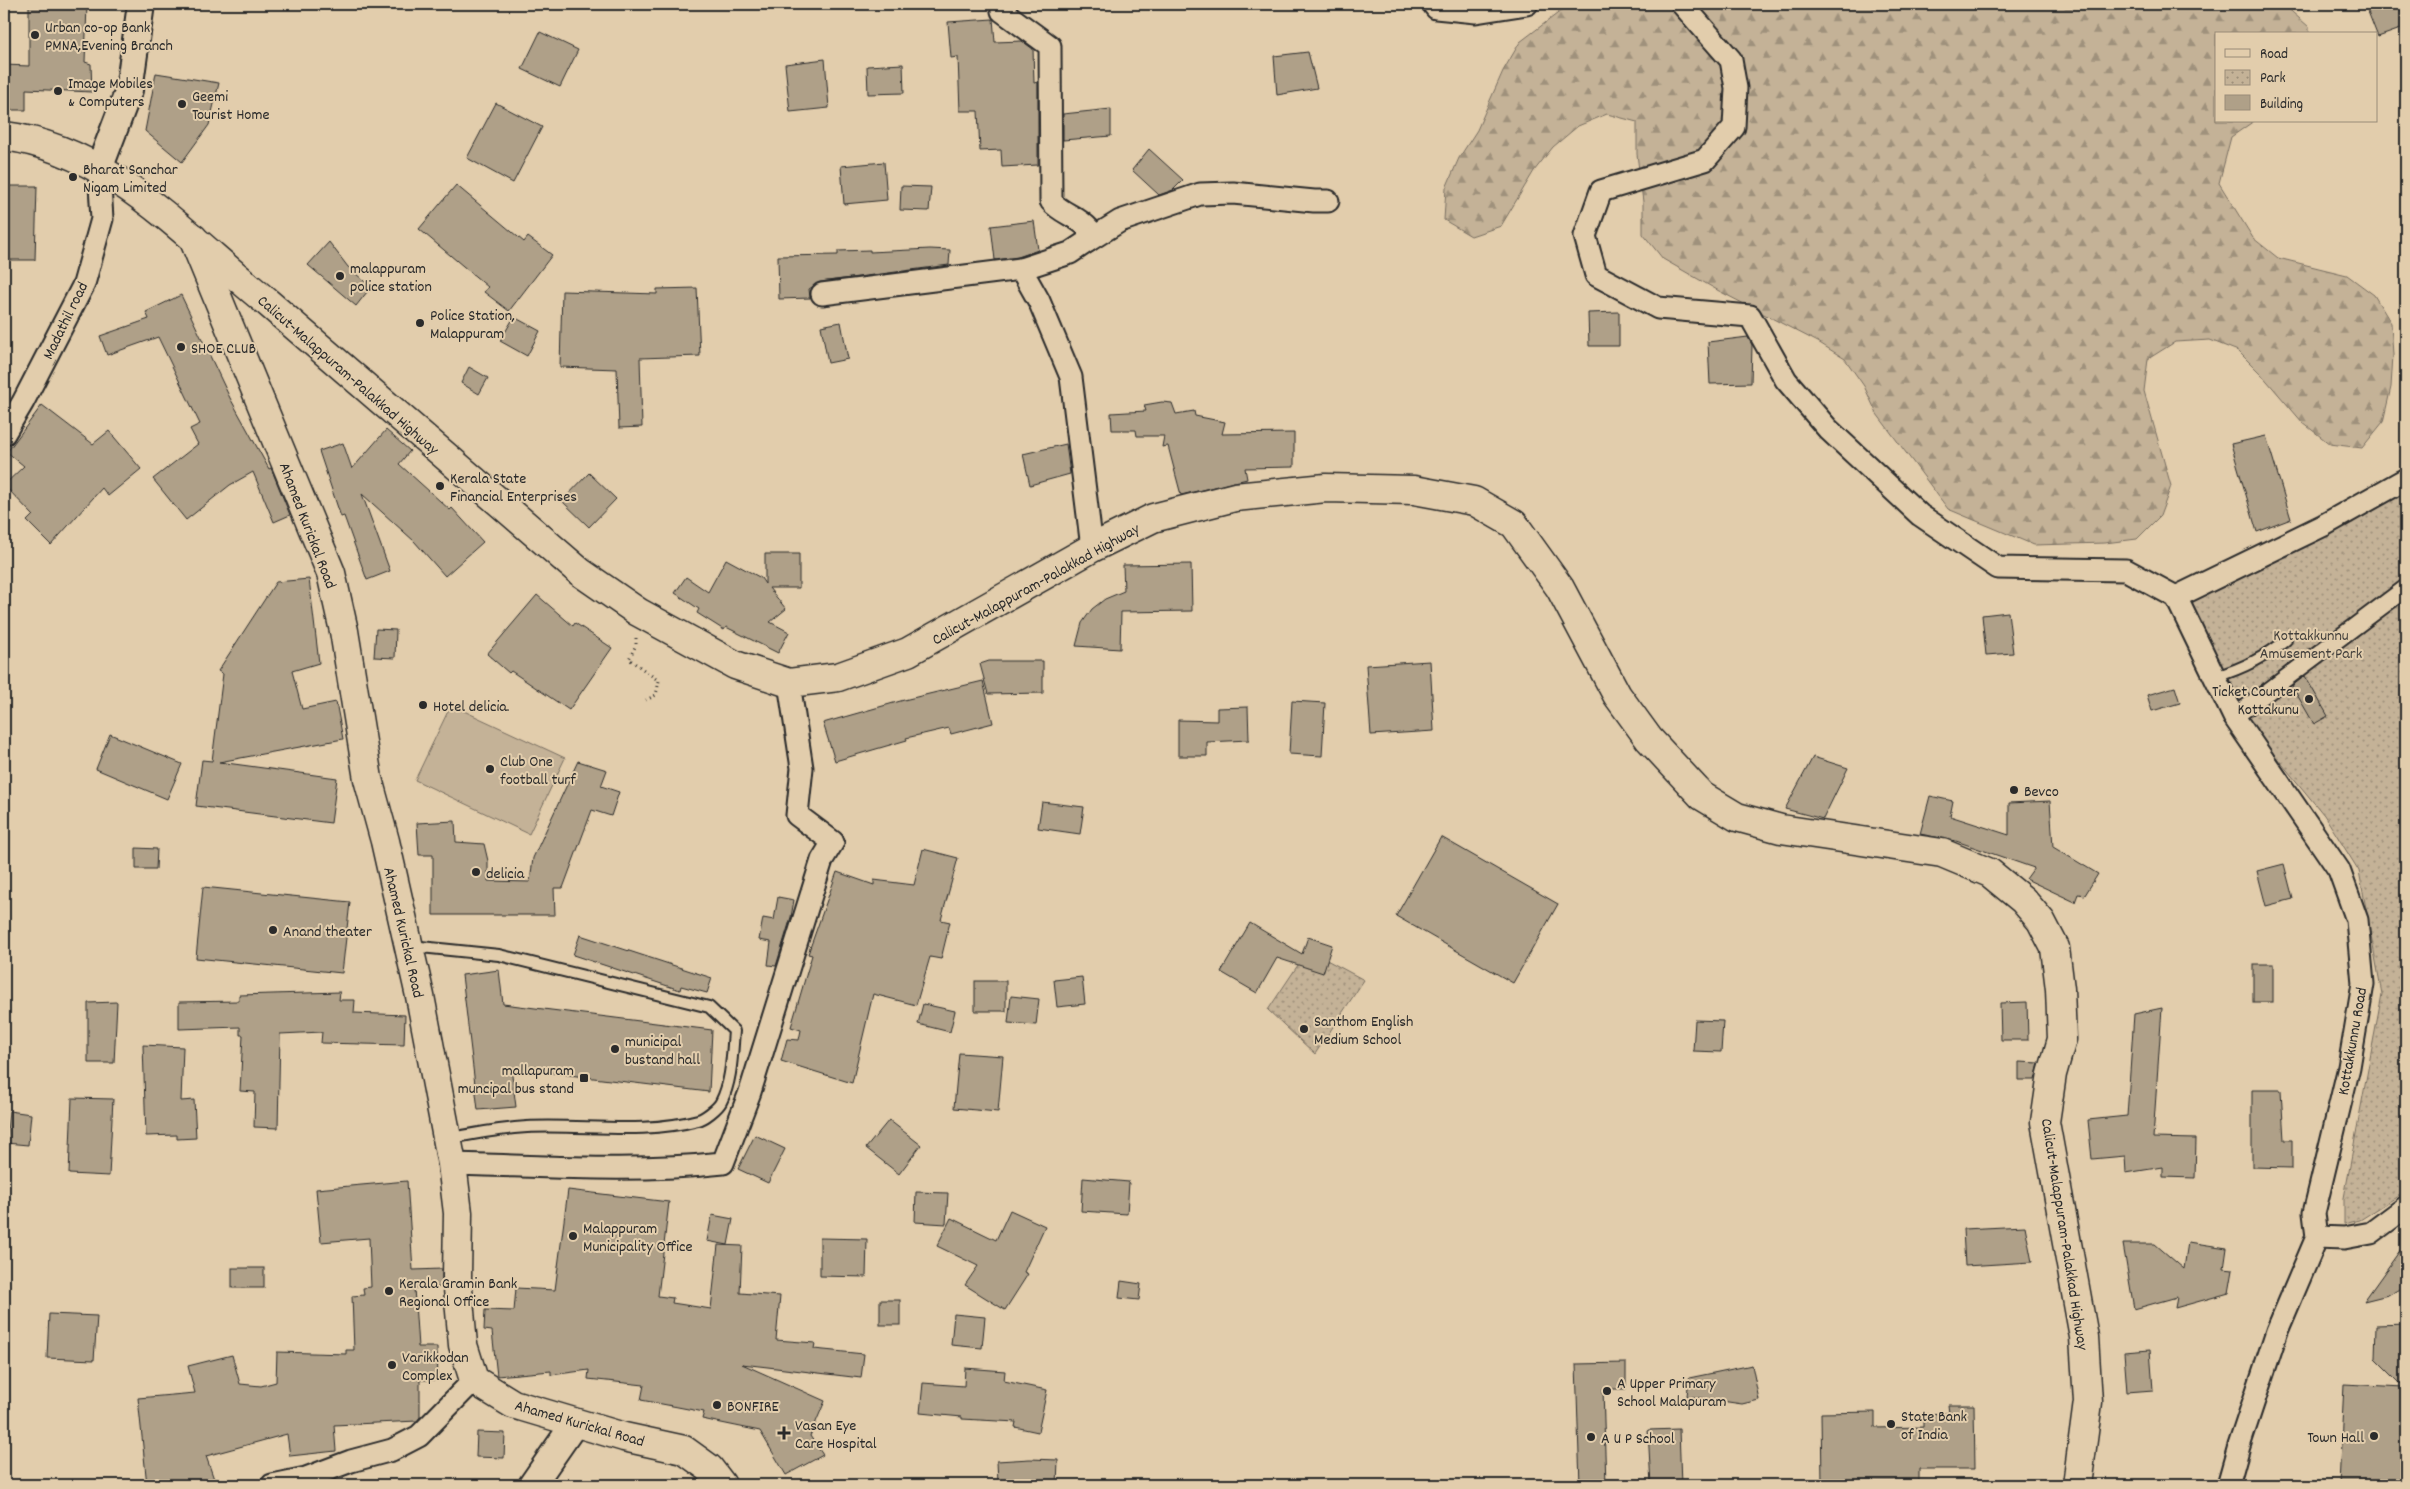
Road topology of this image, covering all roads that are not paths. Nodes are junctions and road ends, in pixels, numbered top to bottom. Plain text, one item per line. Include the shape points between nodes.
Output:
1 (141, 4) edge
2 (1433, 4) edge
3 (1526, 4) edge
4 (1682, 4) edge
5 (1001, 6) edge
6 (4, 136) edge
7 (99, 169) junction
8 (1328, 200) dead end
9 (193, 238) junction
10 (1088, 241) junction
11 (1021, 269) junction
12 (822, 294) dead end
13 (4, 434) edge
14 (2406, 479) edge
15 (1092, 548) junction
16 (2406, 588) edge
17 (2176, 597) junction
18 (2286, 640) dead end
19 (2214, 677) junction
20 (789, 683) junction
21 (2234, 717) junction
22 (408, 946) junction
23 (450, 1152) junction
24 (2406, 1207) edge
25 (2317, 1237) junction
26 (474, 1380) junction
27 (575, 1422) junction
28 (2076, 1482) edge
29 (272, 1485) edge
30 (532, 1485) edge
31 (722, 1485) edge
32 (2228, 1485) edge

1 - 7 street via 129,90
2 - 3 street via 1436,8 1476,12
4 - 17 street via 1731,60 1736,88 1734,127 1705,160 1601,191 1585,236 1596,275 1658,308 1750,316 1786,380 1828,429 1920,515 1998,568 2126,570
5 - 10 street via 1050,46 1052,201 1056,207 1081,220 1089,229
6 - 7 main road, Calicut-Malappuram-Palakkad Highway via 61,150
7 - 9 main road, Calicut-Malappuram-Palakkad Highway via 125,184
7 - 13 street, Madathil road via 102,219 84,284
8 - 10 street via 1233,193 1200,194 1120,221
9 - 20 main road, Calicut-Malappuram-Palakkad Highway via 580,572 638,612 735,665
9 - 22 main road, Ahamed Kurickal Road via 331,573 344,631 368,779 386,841
10 - 11 street via 1070,253
11 - 12 street
11 - 15 street via 1039,301 1071,377
14 - 17 street via 2324,525
15 - 20 main road, Calicut-Malappuram-Palakkad Highway via 908,652 838,677
15 - 28 main road, Calicut-Malappuram-Palakkad Highway via 1153,518 1235,497 1336,488 1414,490 1474,501 1514,524 1560,588 1617,695 1649,739 1702,796 1737,817 1781,829 1942,853 1990,873 2023,900 2041,921 2055,948 2060,989 2062,1039 2052,1074 2045,1122 2084,1337 2088,1402
16 - 21 street
17 - 19 street, Kottakkunnu Road
18 - 19 lane via 2262,658
19 - 21 street, Kottakkunnu Road
20 - 23 street via 802,768 797,815 833,842 822,860 750,1092 723,1163 588,1168
21 - 25 street, Kottakkunnu Road via 2339,870 2357,920 2362,984 2349,1068 2314,1213
22 - 23 main road, Ahamed Kurickal Road
22 - 23 lane via 499,955 709,1007 734,1031 730,1072 721,1103 700,1120 659,1127 565,1125 481,1132
23 - 26 main road, Ahamed Kurickal Road via 458,1213 457,1277 463,1345
24 - 25 street via 2371,1233 2344,1238
25 - 32 street, Kottakkunnu Road via 2277,1331
26 - 27 main road, Ahamed Kurickal Road via 513,1404
26 - 29 street via 418,1436 392,1450 306,1478
27 - 30 street
27 - 31 main road, Ahamed Kurickal Road via 684,1450 709,1468

